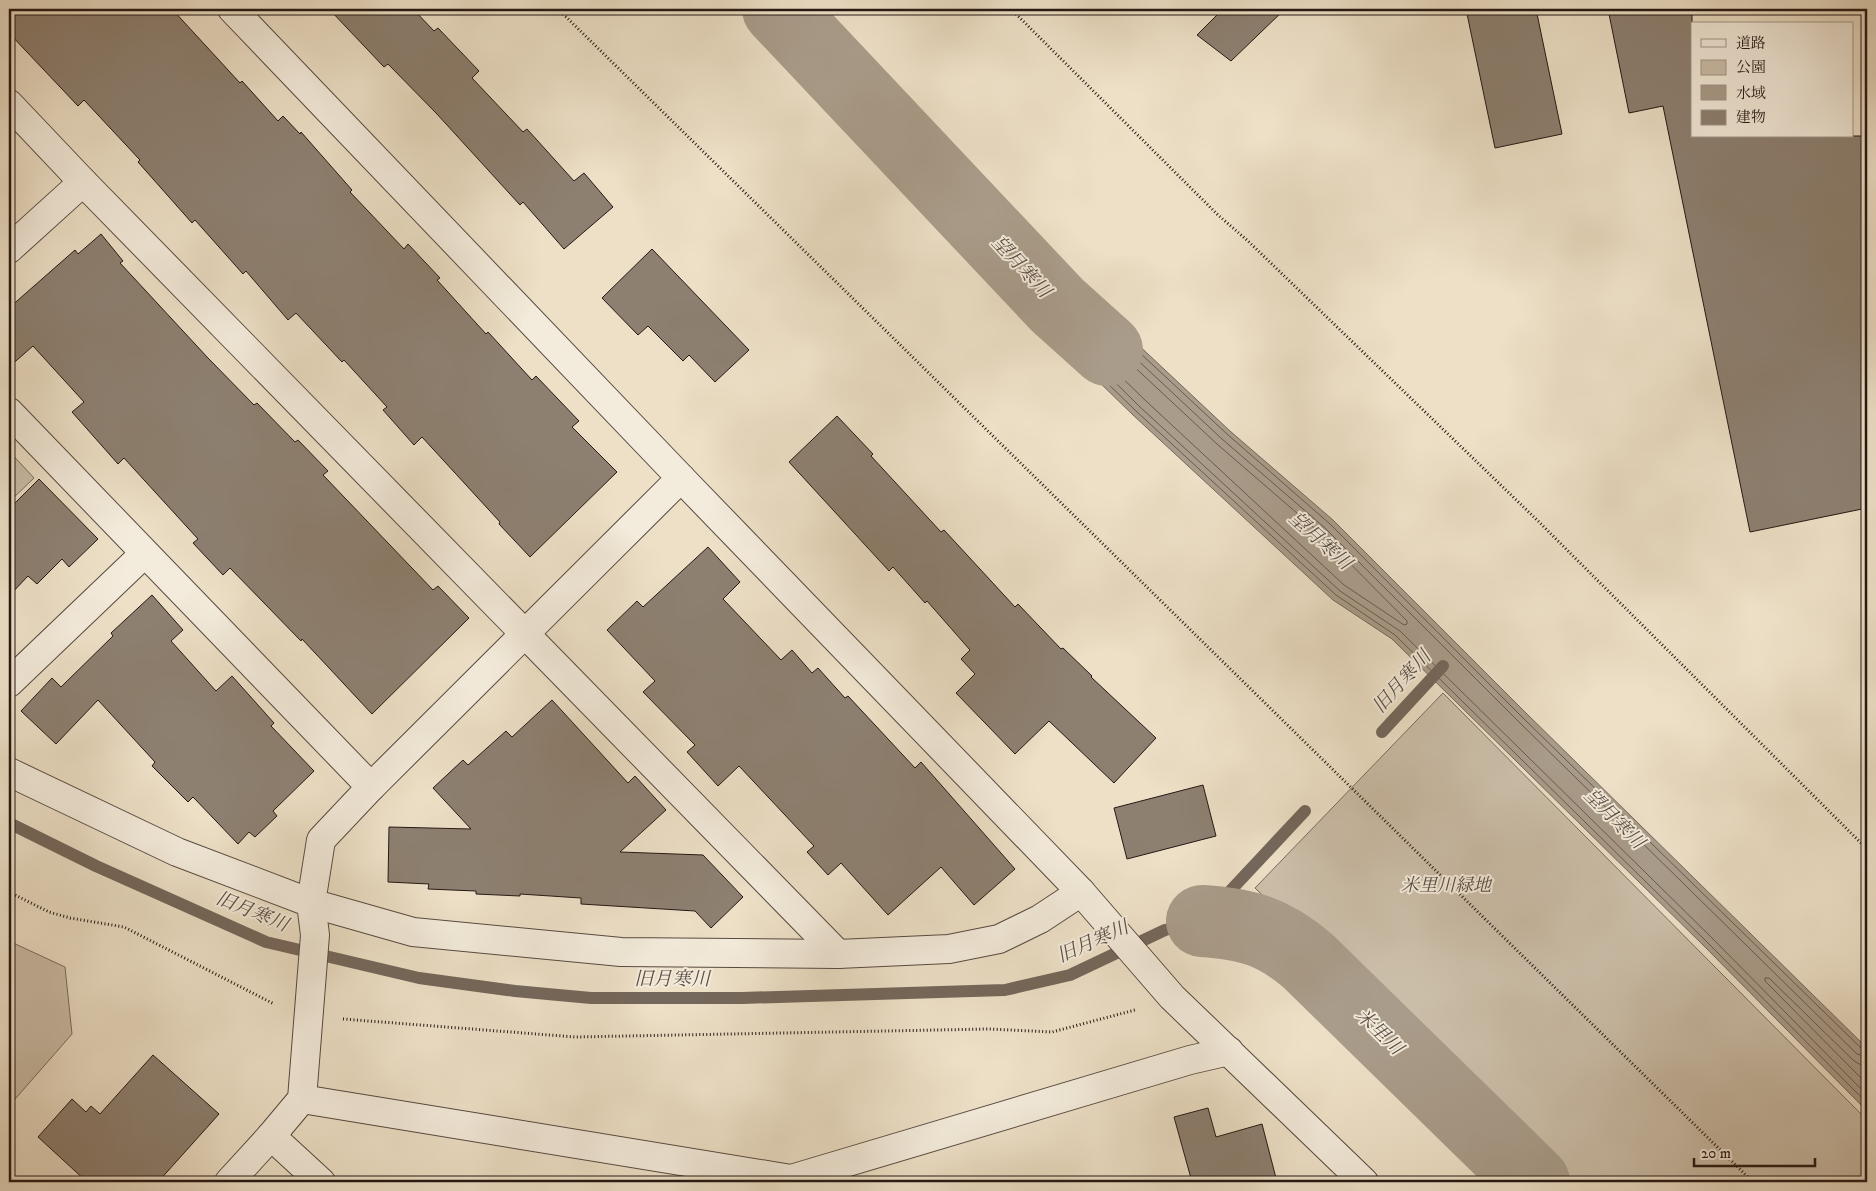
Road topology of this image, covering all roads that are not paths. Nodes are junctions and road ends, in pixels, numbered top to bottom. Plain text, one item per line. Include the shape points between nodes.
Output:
1 (232, 9) edge
2 (9, 104) edge
3 (83, 182) junction
4 (9, 249) edge
5 (9, 412) edge
6 (681, 478) junction
7 (144, 554) junction
8 (524, 634) junction
9 (9, 683) edge
10 (9, 772) edge
11 (371, 787) junction
12 (1089, 902) junction
13 (311, 903) junction
14 (838, 954) junction
15 (1229, 1051) junction
16 (302, 1099) junction
17 (271, 1136) junction
18 (229, 1182) edge
19 (321, 1182) edge
20 (1364, 1182) edge

1 - 6 street
2 - 3 street
3 - 4 street
3 - 8 street
5 - 7 street
6 - 8 street
6 - 12 street
7 - 9 street
7 - 11 street
8 - 11 street
8 - 14 street
10 - 13 street via 177,852
11 - 13 street via 322,840
12 - 14 street via 1040,919 999,939 949,949
12 - 15 street via 1172,996
13 - 14 street via 414,932 621,952
13 - 16 street via 315,935
15 - 16 street via 791,1179
15 - 20 street
16 - 17 street
17 - 18 street
17 - 19 street

